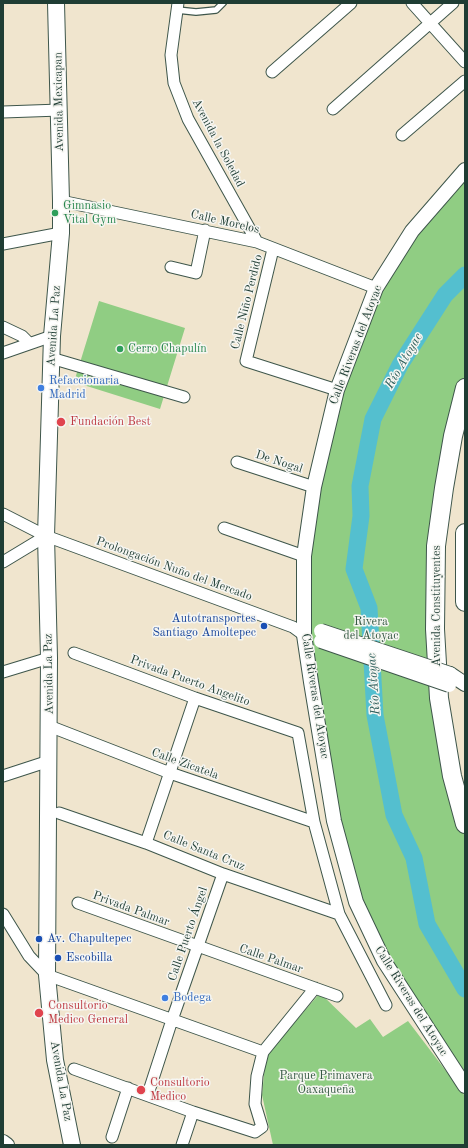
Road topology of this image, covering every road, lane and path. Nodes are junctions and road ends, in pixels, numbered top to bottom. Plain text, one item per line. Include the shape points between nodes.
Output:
1 (56, 3) edge
2 (223, 3) edge
3 (351, 3) edge
4 (412, 3) edge
5 (454, 3) edge
6 (178, 7) edge
7 (430, 23) junction
8 (465, 62) edge
9 (272, 72) dead end
10 (465, 81) edge
11 (333, 109) dead end
12 (60, 110) junction
13 (3, 112) edge
14 (406, 131) dead end
15 (465, 170) edge
16 (62, 201) junction
17 (205, 230) junction
18 (61, 233) junction
19 (257, 242) junction
20 (3, 244) edge
21 (273, 249) junction
22 (171, 267) dead end
23 (376, 288) junction
24 (3, 327) edge
25 (52, 336) junction
26 (29, 343) junction
27 (3, 353) edge
28 (51, 358) junction
29 (465, 388) edge
30 (337, 390) junction
31 (184, 397) dead end
32 (237, 462) dead end
33 (314, 487) junction
34 (3, 514) edge
35 (224, 528) dead end
36 (46, 536) junction
37 (465, 537) edge
38 (304, 556) junction
39 (3, 562) edge
40 (465, 571) edge
41 (465, 602) edge
42 (301, 629) junction
43 (74, 653) dead end
44 (49, 658) junction
45 (3, 672) edge
46 (449, 679) junction
47 (465, 684) edge
48 (465, 691) edge
49 (195, 698) junction
50 (49, 726) junction
51 (49, 761) junction
52 (170, 773) junction
53 (3, 776) edge
54 (59, 813) dead end
55 (314, 822) junction
56 (465, 824) edge
57 (146, 843) junction
58 (223, 874) junction
59 (78, 903) dead end
60 (3, 914) edge
61 (339, 914) junction
62 (198, 948) junction
63 (47, 975) junction
64 (316, 988) junction
65 (336, 996) dead end
66 (386, 1005) dead end
67 (172, 1020) junction
68 (263, 1052) junction
69 (74, 1069) dead end
70 (465, 1086) edge
71 (128, 1088) junction
72 (148, 1094) junction
73 (193, 1112) junction
74 (112, 1137) dead end
75 (3, 1142) edge
76 (7, 1145) edge
77 (72, 1145) edge
78 (182, 1145) edge

1 - 12 main road, Avenida Mexicapan
2 - 6 lane via 216,10 196,12
3 - 9 street
4 - 7 street
5 - 7 street
6 - 19 street, Avenida la Soledad via 171,55 174,83 188,119
7 - 8 street
7 - 11 street
10 - 14 street
12 - 13 street
12 - 16 main road, Avenida Mexicapan
15 - 23 street, Calle Riveras del Atoyac via 412,231
16 - 17 street, Calle Morelos
16 - 18 main road, Avenida La Paz
17 - 19 street, Calle Morelos
17 - 22 street via 196,273
18 - 20 street
18 - 25 main road, Avenida La Paz
19 - 21 street, Calle Morelos
21 - 23 street, Calle Morelos
21 - 30 street, Calle Niño Perdido via 246,361
23 - 30 street, Calle Riveras del Atoyac
24 - 26 street via 22,336
25 - 26 street
25 - 28 main road, Avenida La Paz
26 - 27 street
28 - 31 street
28 - 36 main road, Avenida La Paz
29 - 56 main road, Avenida Constituyentes via 453,436 436,546 435,629 439,698 452,776
30 - 33 street, Calle Riveras del Atoyac
32 - 33 street, De Nogal
33 - 38 street, Calle Riveras del Atoyac
34 - 36 street, Prolongación Nuño del Mercado
35 - 38 street
36 - 39 street
36 - 42 street, Prolongación Nuño del Mercado
36 - 44 main road, Avenida La Paz
37 - 40 main road
38 - 42 street, Calle Riveras del Atoyac
40 - 41 main road
42 - 46 street, bridge
42 - 70 street, Calle Riveras del Atoyac via 334,821 356,902 384,961
43 - 49 street, Privada Puerto Angelito
44 - 45 street
44 - 50 main road, Avenida La Paz
46 - 47 street
46 - 48 street
49 - 52 street
49 - 55 street, Privada Puerto Angelito via 298,733
50 - 51 main road, Avenida La Paz
50 - 52 street, Calle Zicatela
51 - 53 street
51 - 63 main road, Avenida La Paz
52 - 55 street, Calle Zicatela
52 - 57 street
54 - 57 street, Calle Santa Cruz
55 - 61 street
57 - 58 street, Calle Santa Cruz
58 - 61 street, Calle Santa Cruz
58 - 62 street, Calle Puerto Ángel
59 - 62 street, Privada Palmar
60 - 63 street via 29,956
61 - 66 street
62 - 64 street, Calle Palmar
62 - 67 street, Calle Puerto Ángel
63 - 67 street
63 - 77 main road, Avenida La Paz via 55,1060
64 - 65 street, Calle Palmar
64 - 68 street
67 - 68 street
67 - 72 street, Calle Puerto Ángel
68 - 73 street via 257,1076 255,1104 262,1127 255,1132
69 - 71 street
71 - 72 street
71 - 74 street
72 - 73 street
73 - 78 street
75 - 76 street

